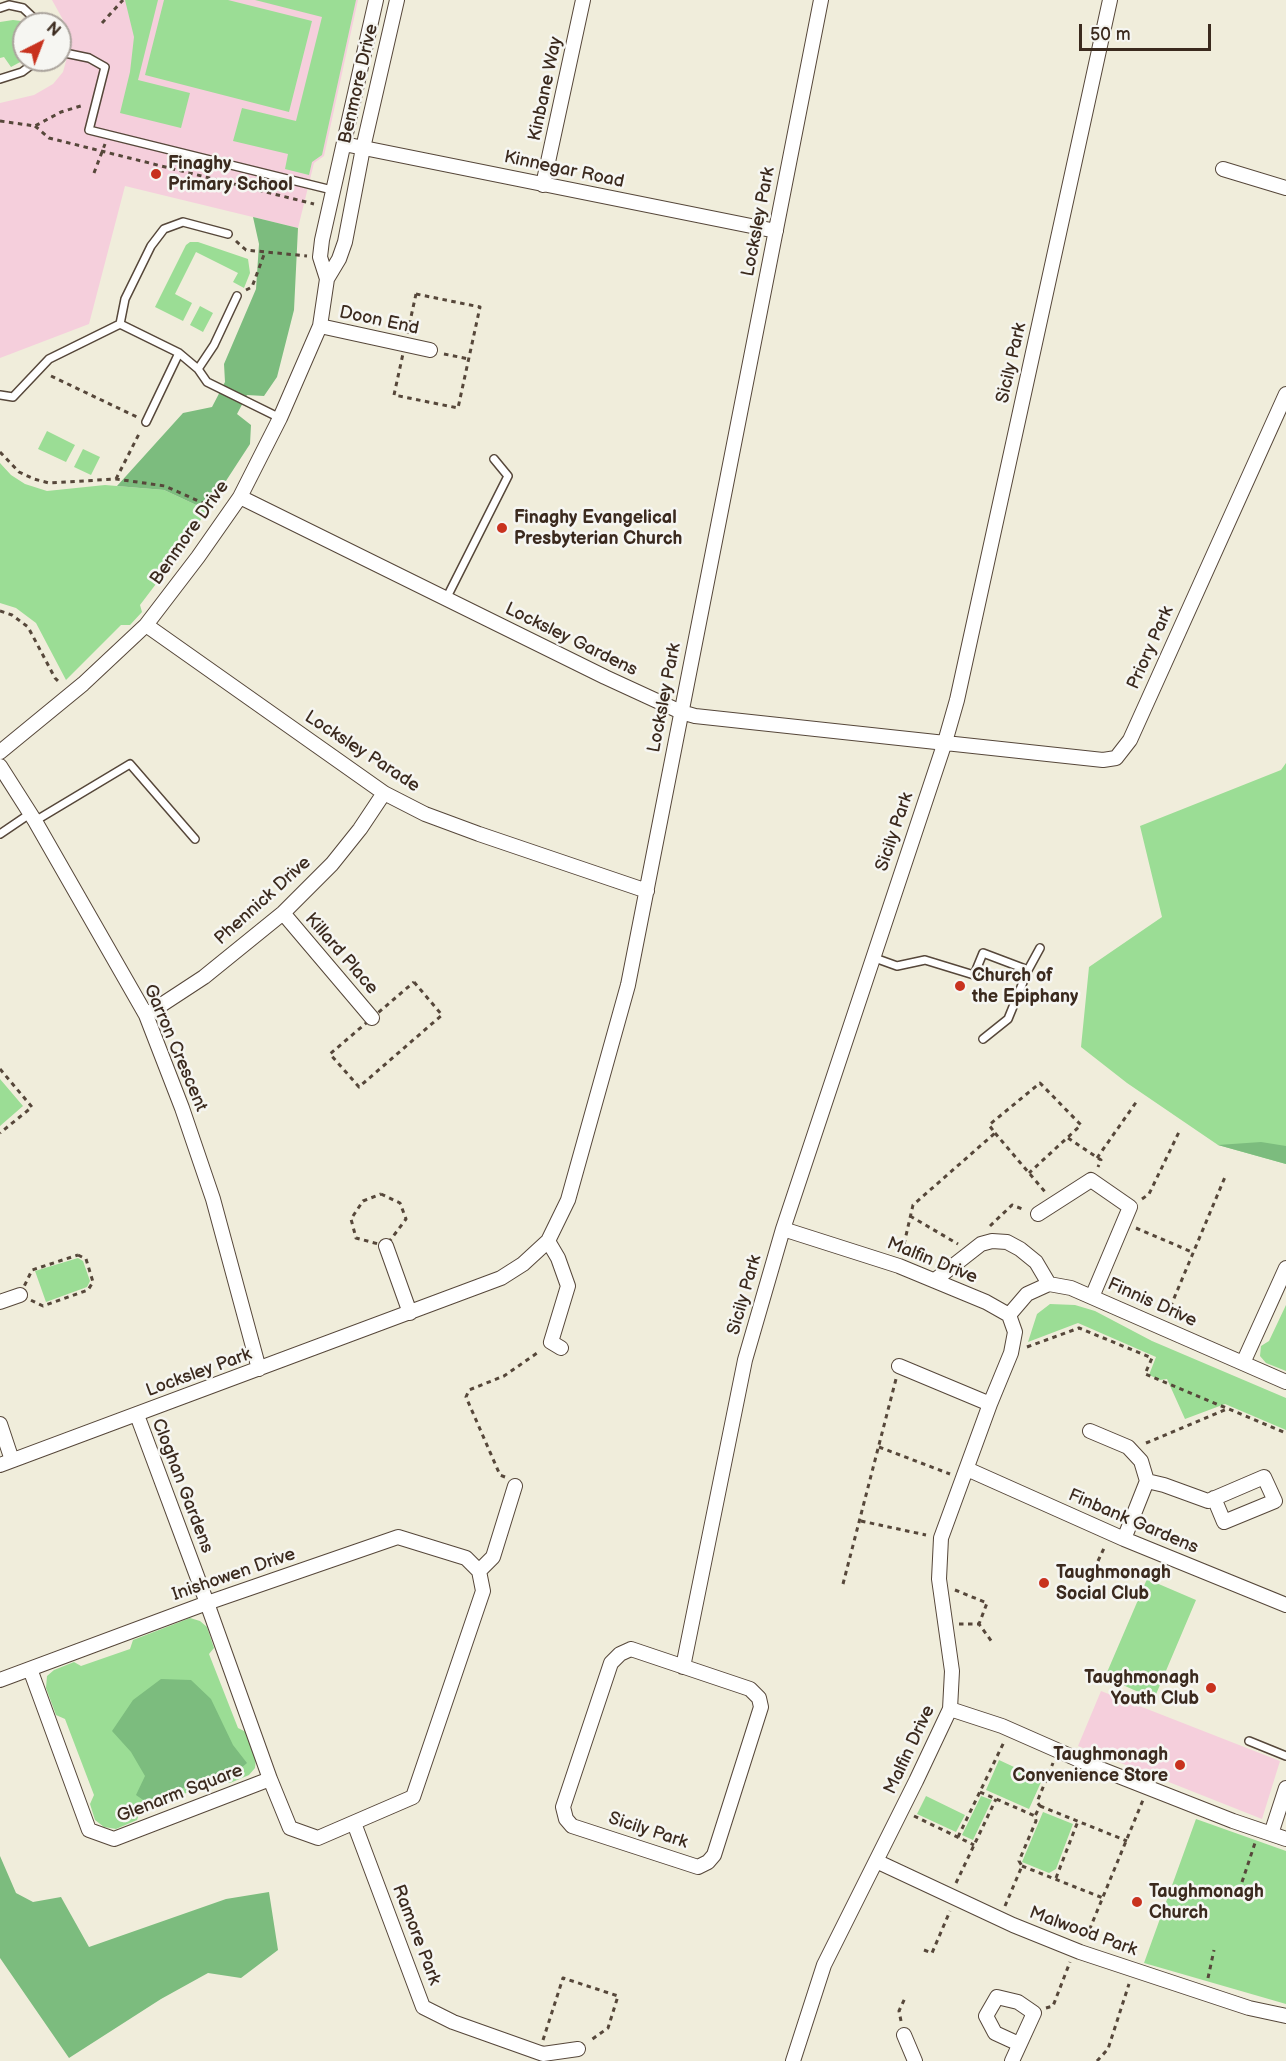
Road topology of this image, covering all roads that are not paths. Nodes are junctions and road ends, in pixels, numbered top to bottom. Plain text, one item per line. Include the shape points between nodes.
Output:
1 (376, 0) edge
2 (397, 0) edge
3 (583, 0) edge
4 (821, 0) edge
5 (1110, 0) edge
6 (0, 8) edge
7 (27, 12) edge
8 (72, 54) edge
9 (22, 72) edge
10 (0, 79) edge
11 (344, 144) junction
12 (363, 148) junction
13 (1223, 169) dead end
14 (543, 185) junction
15 (1286, 188) edge
16 (332, 190) junction
17 (776, 231) junction
18 (228, 234) road end
19 (327, 279) junction
20 (237, 296) road end
21 (120, 324) junction
22 (320, 326) junction
23 (430, 350) road end
24 (179, 353) junction
25 (198, 369) junction
26 (0, 394) edge
27 (1286, 394) edge
28 (280, 418) junction
29 (146, 422) road end
30 (494, 459) dead end
31 (240, 497) junction
32 (446, 599) junction
33 (146, 625) junction
34 (681, 712) junction
35 (945, 742) junction
36 (0, 752) edge
37 (0, 766) edge
38 (384, 793) junction
39 (33, 817) junction
40 (0, 834) edge
41 (195, 839) dead end
42 (647, 891) junction
43 (283, 913) junction
44 (1040, 948) dead end
45 (872, 957) junction
46 (1028, 970) junction
47 (146, 1015) junction
48 (372, 1018) road end
49 (983, 1039) dead end
50 (1038, 1214) road end
51 (783, 1228) junction
52 (548, 1242) junction
53 (386, 1246) road end
54 (1286, 1268) edge
55 (935, 1280) junction
56 (1049, 1284) junction
57 (20, 1295) road end
58 (1092, 1297) junction
59 (0, 1302) edge
60 (410, 1313) junction
61 (1009, 1315) junction
62 (556, 1345) road end
63 (1242, 1363) junction
64 (899, 1366) road end
65 (259, 1369) junction
66 (1286, 1382) edge
67 (990, 1404) junction
68 (137, 1415) junction
69 (0, 1424) edge
70 (1090, 1431) dead end
71 (6, 1463) edge
72 (965, 1473) junction
73 (1146, 1481) junction
74 (515, 1486) road end
75 (1214, 1498) dead end
76 (1124, 1539) junction
77 (479, 1571) junction
78 (207, 1603) junction
79 (1286, 1605) edge
80 (683, 1667) junction
81 (30, 1669) junction
82 (0, 1680) edge
83 (950, 1709) junction
84 (1249, 1741) dead end
85 (1286, 1756) edge
86 (270, 1779) junction
87 (1286, 1788) edge
88 (354, 1823) junction
89 (1265, 1832) junction
90 (1286, 1839) edge
91 (876, 1861) junction
92 (1286, 2016) edge
93 (904, 2035) road end
94 (1019, 2044) junction
95 (578, 2049) road end
96 (793, 2061) edge
97 (915, 2061) edge
98 (1012, 2061) edge

1 - 11 street, Benmore Drive
2 - 12 street, Benmore Drive
3 - 14 street, Kinbane Way
4 - 17 street, Locksley Park
5 - 35 street, Sicily Park
6 - 7 lane via 9,5
8 - 16 lane via 105,67 89,130
9 - 10 lane
11 - 12 street, Kinnegar Road
11 - 16 street, Benmore Drive
12 - 14 street, Kinnegar Road
12 - 19 street, Benmore Drive via 345,242
13 - 15 street
14 - 17 street, Kinnegar Road
16 - 19 street, Benmore Drive via 320,257
17 - 34 street, Locksley Park
18 - 21 lane via 183,222 164,229 151,246 125,299
19 - 22 street, Benmore Drive
20 - 25 lane
21 - 24 lane
21 - 26 lane via 49,359 13,397
22 - 23 street, Doon End
22 - 28 street, Benmore Drive
24 - 25 lane
24 - 29 lane
25 - 28 lane via 207,382
27 - 35 street, Priory Park via 1130,740 1116,758 1103,760
28 - 31 street, Benmore Drive
30 - 32 lane via 508,476
31 - 32 street, Locksley Gardens
31 - 33 street, Benmore Drive
32 - 34 street, Locksley Gardens
33 - 36 street, Benmore Drive
33 - 38 street, Locksley Parade
34 - 35 street, Locksley Gardens
34 - 42 street, Locksley Park
35 - 45 street, Sicily Park
37 - 39 street, Garron Crescent
38 - 42 street, Locksley Parade via 425,814
38 - 43 street, Phennick Drive via 339,855
39 - 40 lane
39 - 41 lane via 130,764
39 - 47 street, Garron Crescent
42 - 52 street, Locksley Park via 628,985 568,1200
43 - 47 street, Phennick Drive via 204,976
43 - 48 street, Killard Place
44 - 46 lane
45 - 46 lane via 897,966 925,960 974,975 983,953
45 - 51 street, Sicily Park
46 - 49 lane via 1008,1019
47 - 65 street, Garron Crescent via 213,1199
50 - 58 street via 1091,1180 1131,1207
51 - 55 street, Malfin Drive
51 - 80 street, Sicily Park via 745,1360
52 - 60 street, Locksley Park via 501,1278
52 - 62 street via 568,1286
53 - 60 street
54 - 63 street
55 - 56 street via 976,1248 992,1241 1007,1242 1020,1249 1036,1262
55 - 61 street, Malfin Drive
56 - 58 street, Finnis Drive
56 - 61 street via 1027,1294
57 - 59 street
58 - 63 street, Finnis Drive
60 - 65 street, Locksley Park
61 - 67 street, Malfin Drive via 1015,1332 1011,1353
63 - 66 street, Finnis Drive
64 - 67 street
65 - 68 street, Locksley Park
67 - 72 street, Malfin Drive
68 - 71 street, Locksley Park
68 - 78 street, Cloghan Gardens
69 - 71 street
70 - 73 street via 1130,1450 1141,1461
72 - 76 street, Finbank Gardens
72 - 83 street, Malfin Drive via 941,1538 940,1583 952,1671
73 - 75 street via 1208,1501
73 - 76 street
74 - 77 street via 493,1557
76 - 79 street, Finbank Gardens
77 - 78 street, Inishowen Drive via 466,1558 398,1537
77 - 88 street via 483,1591 413,1797
78 - 81 street, Inishowen Drive
78 - 86 street, Glenarm Square
80 - 80 street, Sicily Park via 631,1650 611,1663 563,1807 572,1826 698,1867 714,1855 761,1707 750,1689
81 - 82 street, Inishowen Drive
81 - 86 street, Glenarm Square via 89,1830 114,1839
83 - 89 street
83 - 91 street, Malfin Drive
84 - 85 lane
86 - 88 street via 290,1828 318,1838
87 - 89 street
88 - 95 street, Ramore Park via 423,2007 453,2022 543,2054
89 - 90 street
91 - 92 street, Malwood Park via 1078,1951 1249,2008
91 - 96 street, Malfin Drive via 824,1965
93 - 97 street
94 - 94 street via 996,2033 986,2016 997,1997 1018,2002 1034,2013
94 - 98 street

